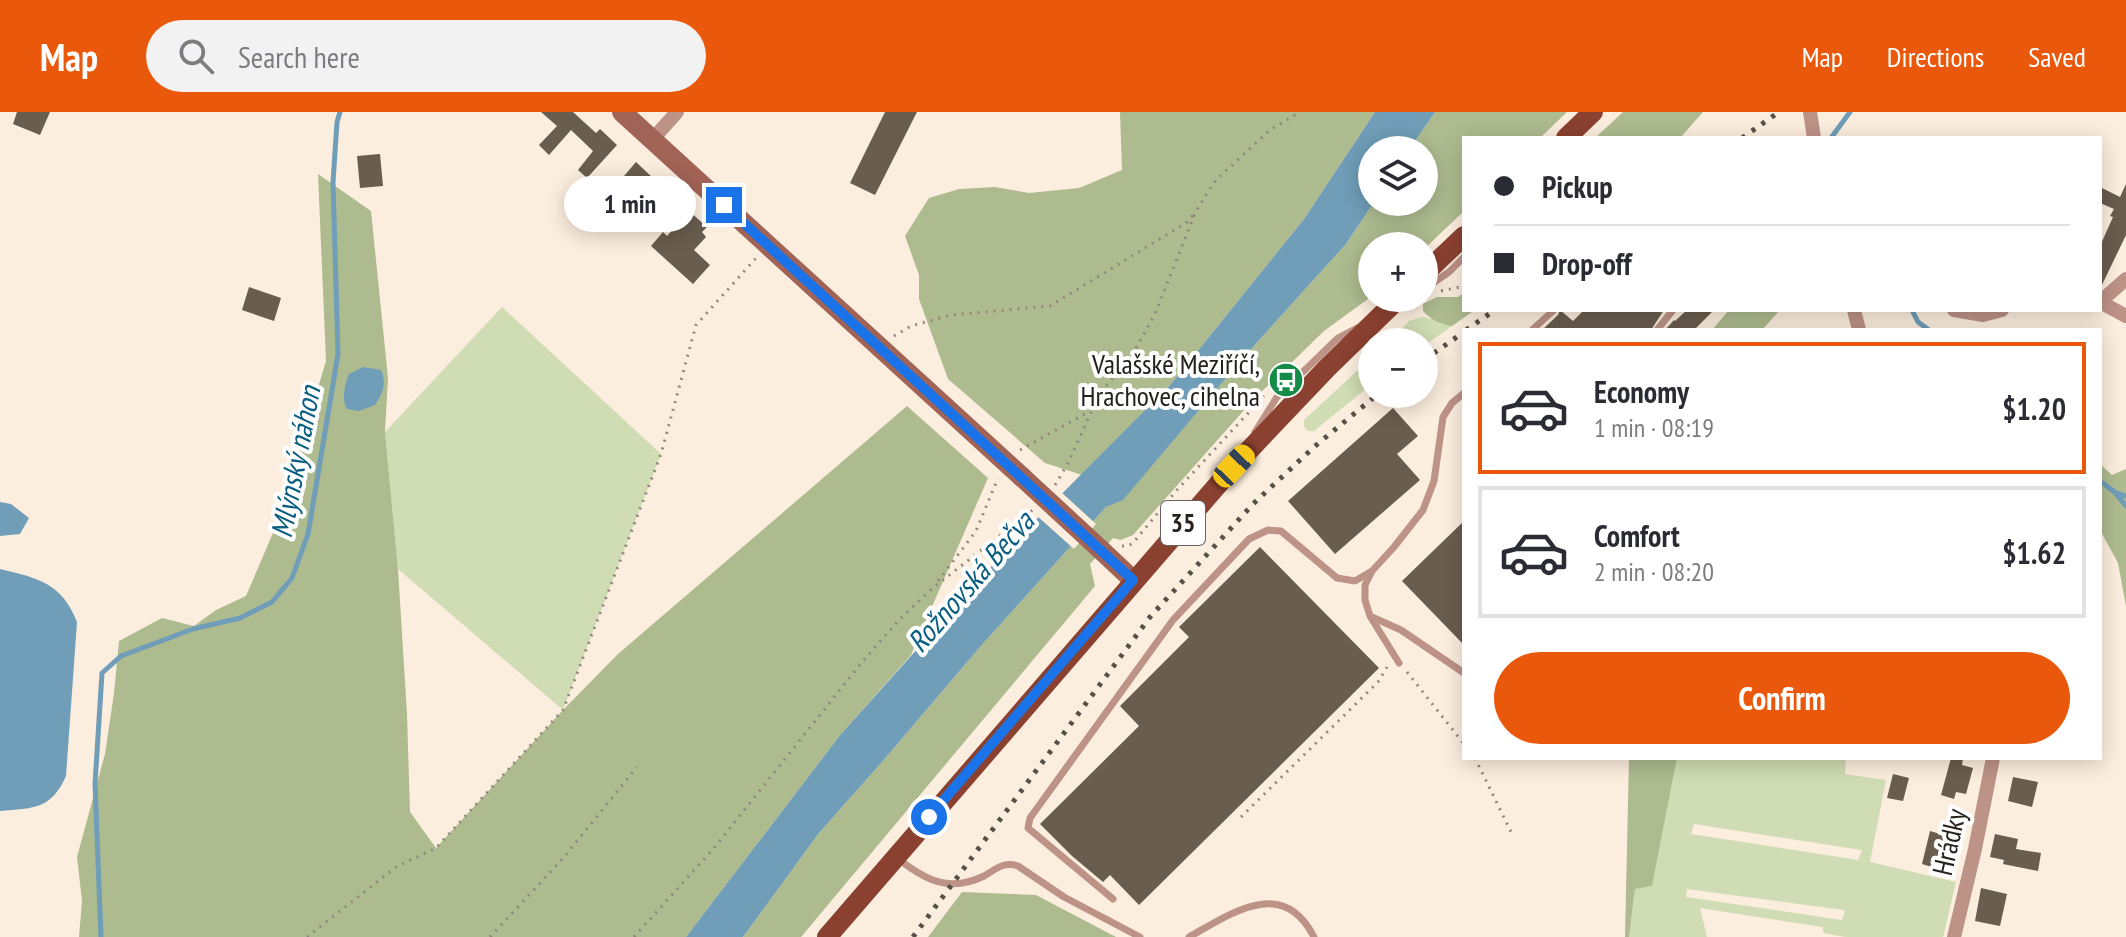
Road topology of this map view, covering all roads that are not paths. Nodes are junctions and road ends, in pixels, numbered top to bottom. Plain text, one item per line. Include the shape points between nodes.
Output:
1 (622, 112) edge
2 (677, 112) edge
3 (1593, 112) edge
4 (1810, 112) edge
5 (1568, 136) edge
6 (1814, 136) edge
7 (652, 140) junction
8 (1462, 239) edge
9 (1462, 259) edge
10 (1438, 269) edge
11 (1438, 279) edge
12 (2126, 279) edge
13 (2102, 300) edge
14 (2102, 303) edge
15 (1384, 312) edge
16 (1552, 312) edge
17 (1671, 312) edge
18 (1966, 312) edge
19 (1994, 312) edge
20 (2126, 316) edge
21 (1534, 328) edge
22 (1659, 328) edge
23 (1462, 395) edge
24 (1372, 571) junction
25 (1133, 580) junction
26 (1370, 616) junction
27 (1399, 663) road end
28 (1462, 672) edge
29 (1993, 760) edge
30 (895, 857) junction
31 (1113, 899) dead end
32 (827, 937) edge
33 (1140, 937) edge
34 (1189, 937) edge
35 (1314, 937) edge
36 (1954, 937) edge

1 - 7 street
2 - 7 street
3 - 5 main road
4 - 6 street
7 - 25 street, bridge via 1108,547
8 - 10 main road
9 - 11 lane
12 - 13 street
14 - 20 street
15 - 25 main road, 35 via 1234,466
16 - 21 lane
17 - 22 lane
18 - 19 street
23 - 24 lane via 1443,417 1434,481 1423,510
24 - 26 lane via 1365,585
24 - 31 lane via 1355,581 1337,578 1281,531 1268,530 1249,539 1173,620 1030,818 1028,828
25 - 30 main road, 35
26 - 27 lane
26 - 28 lane via 1401,630
29 - 36 street, Hrádky
30 - 32 main road, 35
30 - 33 lane via 933,881 953,885 1010,863
34 - 35 lane via 1249,907 1274,903 1298,913

